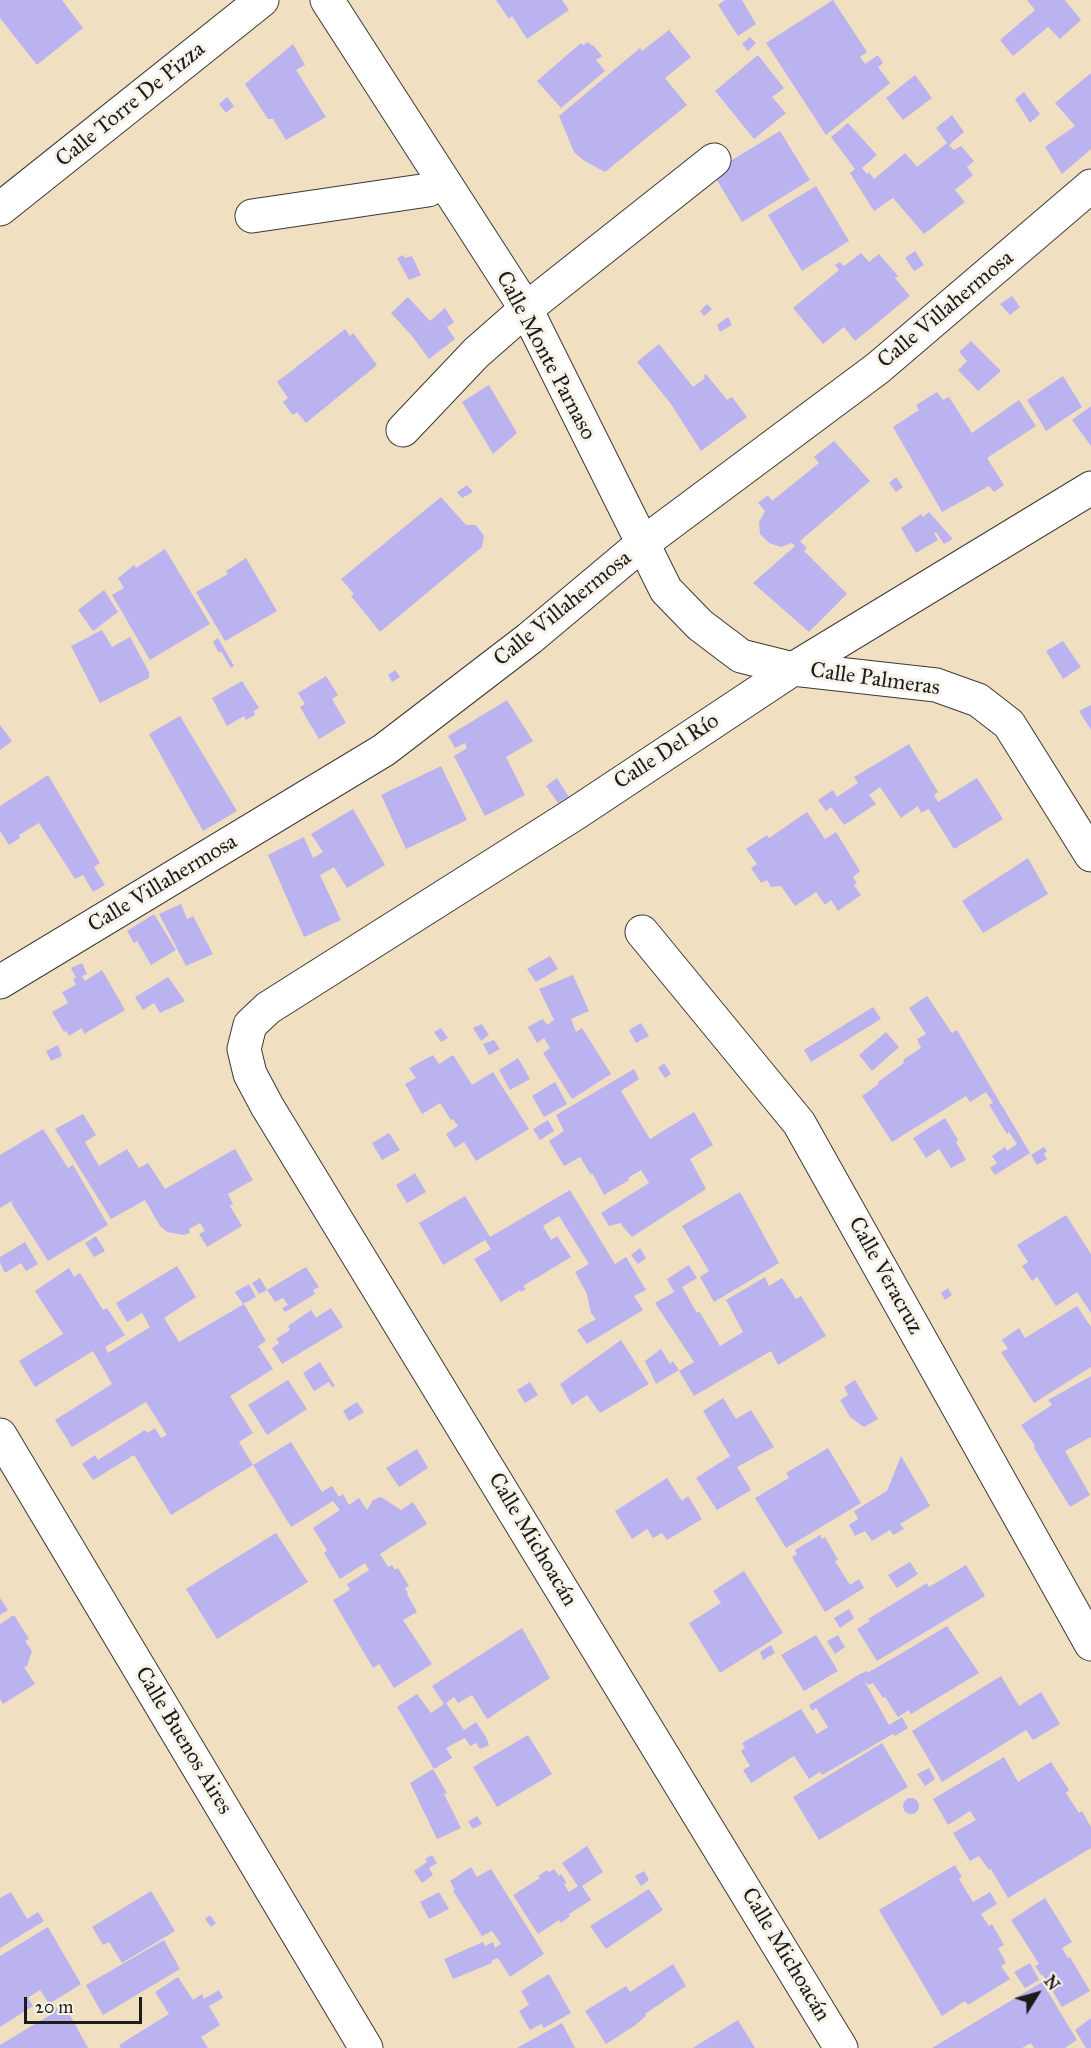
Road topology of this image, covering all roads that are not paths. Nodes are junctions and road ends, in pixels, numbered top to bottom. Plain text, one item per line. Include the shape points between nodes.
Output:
1 (262, 0) edge
2 (327, 0) edge
3 (714, 160) dead end
4 (442, 180) junction
5 (1091, 186) edge
6 (6, 193) edge
7 (252, 216) dead end
8 (526, 309) junction
9 (403, 430) dead end
10 (1091, 488) edge
11 (642, 544) junction
12 (793, 669) junction
13 (1091, 855) edge
14 (642, 932) dead end
15 (0, 982) edge
16 (249, 1025) joint
17 (0, 1435) edge
18 (1091, 1644) edge
19 (366, 2048) edge
20 (841, 2048) edge

1 - 6 street, Calle Torre De Pizza
2 - 4 street, Calle Monte Parnaso
3 - 8 street
4 - 7 street via 428,190
4 - 8 street, Calle Monte Parnaso
5 - 11 street, Calle Villahermosa via 878,368
8 - 9 street via 476,353
8 - 11 street, Calle Monte Parnaso
10 - 12 street, Calle Del Río
11 - 12 street, Calle Monte Parnaso via 666,590 700,625 741,656
11 - 15 street, Calle Villahermosa via 530,639 384,750
12 - 13 street, Calle Palmeras via 936,685 978,700 1009,724
12 - 16 street, Calle Del Río via 576,813 268,1008
14 - 18 street, Calle Veracruz via 799,1123
16 - 20 street, Calle Michoacán via 244,1049 250,1074 267,1106
17 - 19 street, Calle Buenos Aires

